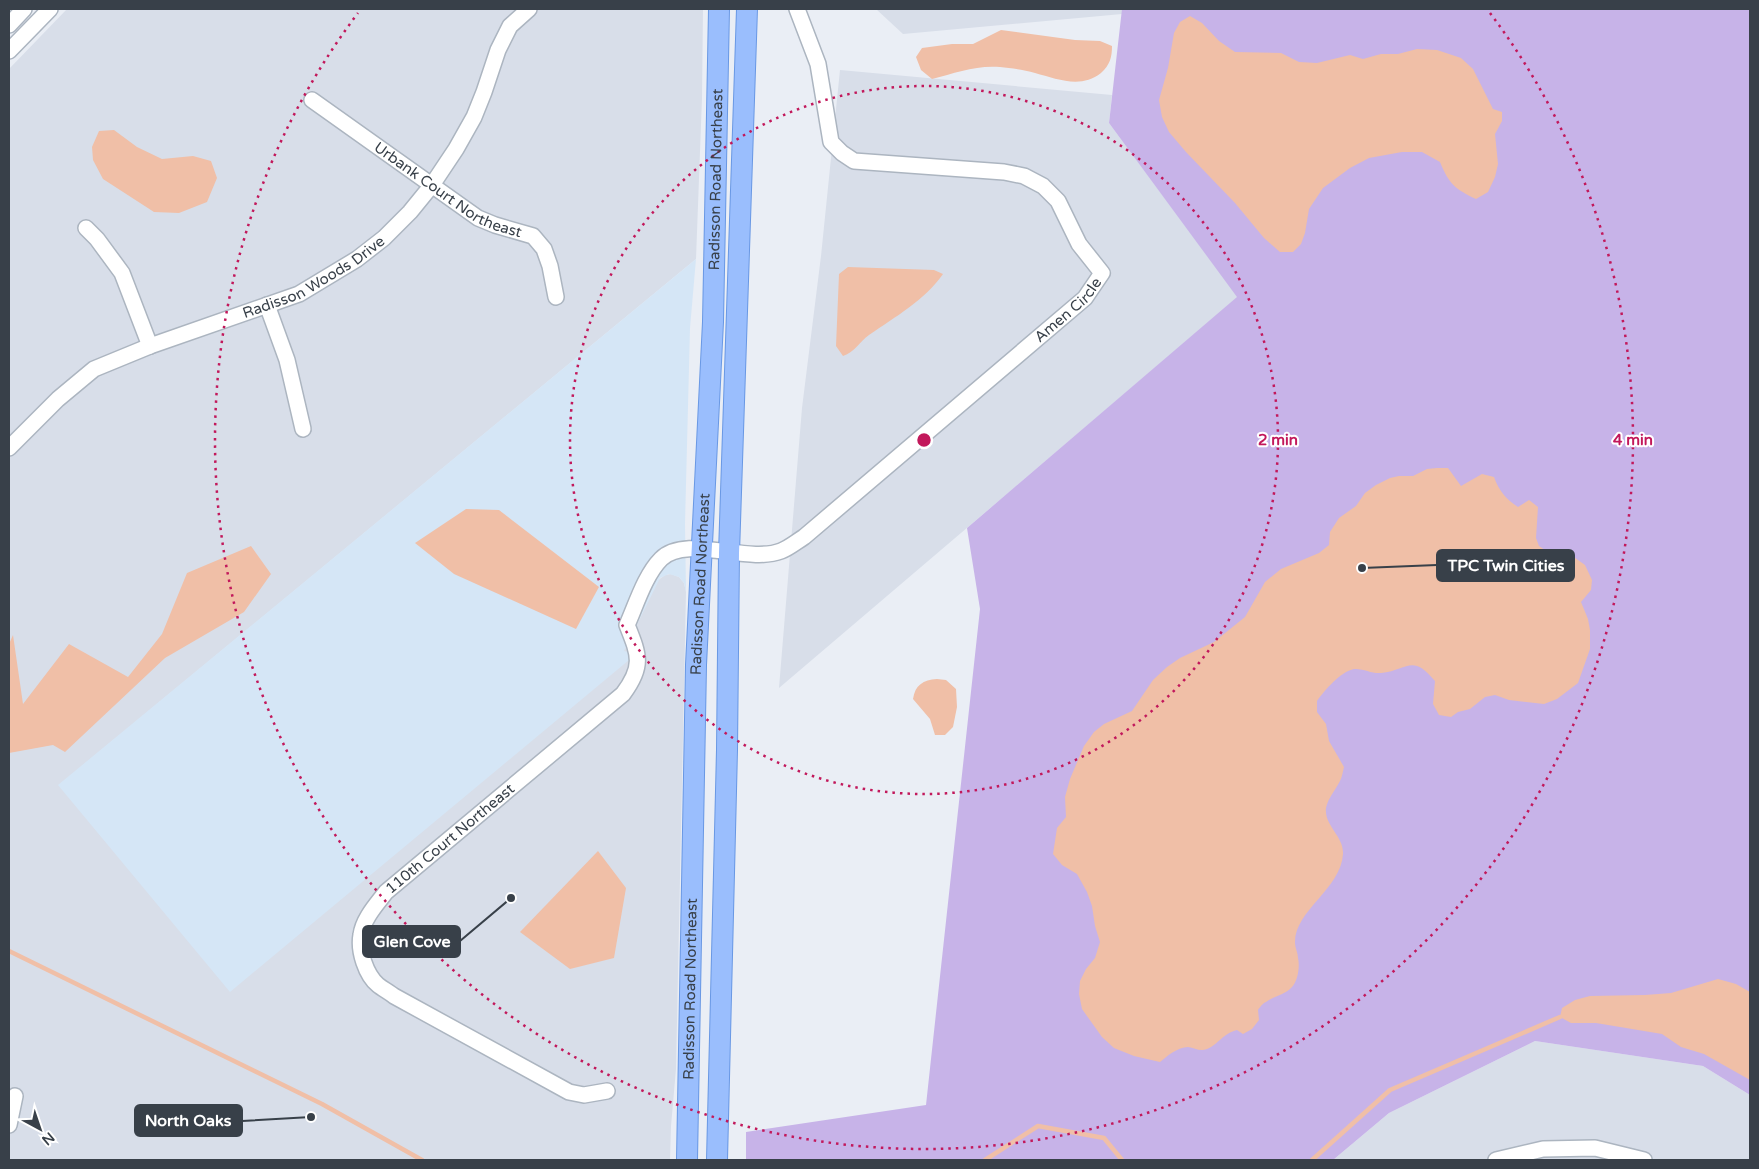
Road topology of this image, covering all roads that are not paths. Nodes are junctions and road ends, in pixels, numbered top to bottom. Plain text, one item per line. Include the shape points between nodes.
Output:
1 (24, 9) edge
2 (50, 9) edge
3 (529, 9) edge
4 (719, 9) edge
5 (747, 9) edge
6 (797, 9) edge
7 (9, 25) edge
8 (9, 51) edge
9 (312, 100) dead end
10 (432, 185) junction
11 (86, 228) dead end
12 (556, 297) dead end
13 (267, 306) junction
14 (150, 346) junction
15 (303, 429) dead end
16 (9, 448) edge
17 (703, 550) junction
18 (730, 552) junction
19 (606, 1091) dead end
20 (15, 1096) dead end
21 (9, 1125) edge
22 (686, 1160) edge
23 (717, 1160) edge
24 (1496, 1160) edge
25 (1644, 1160) edge

1 - 7 street
2 - 8 street
3 - 10 street, Radisson Woods Drive via 510,26 474,117
4 - 17 main road, Radisson Road Northeast via 713,322
5 - 18 main road, Radisson Road Northeast
6 - 18 street, Amen Circle via 818,64 831,142 842,154 854,161 1024,176 1043,186 1058,201 1079,244 1102,273 1085,298 804,537 780,552
9 - 10 street, Urbank Court Northeast
10 - 12 street, Urbank Court Northeast via 478,218 533,236 544,249
10 - 13 street, Radisson Woods Drive via 384,238 357,259 299,294
11 - 14 street via 122,273
13 - 14 street, Radisson Woods Drive
13 - 15 street via 287,360
14 - 16 street, Radisson Woods Drive via 94,369 58,399
17 - 18 street, 110th Court Northeast
17 - 19 street, 110th Court Northeast via 685,548 667,554 649,577 627,625 637,651 637,669 623,694 386,892 369,914 360,935 367,969 377,984 394,996 569,1092 584,1095
17 - 22 main road, Radisson Road Northeast via 696,665
18 - 23 main road, Radisson Road Northeast
20 - 21 street
24 - 25 street via 1543,1149 1595,1148

